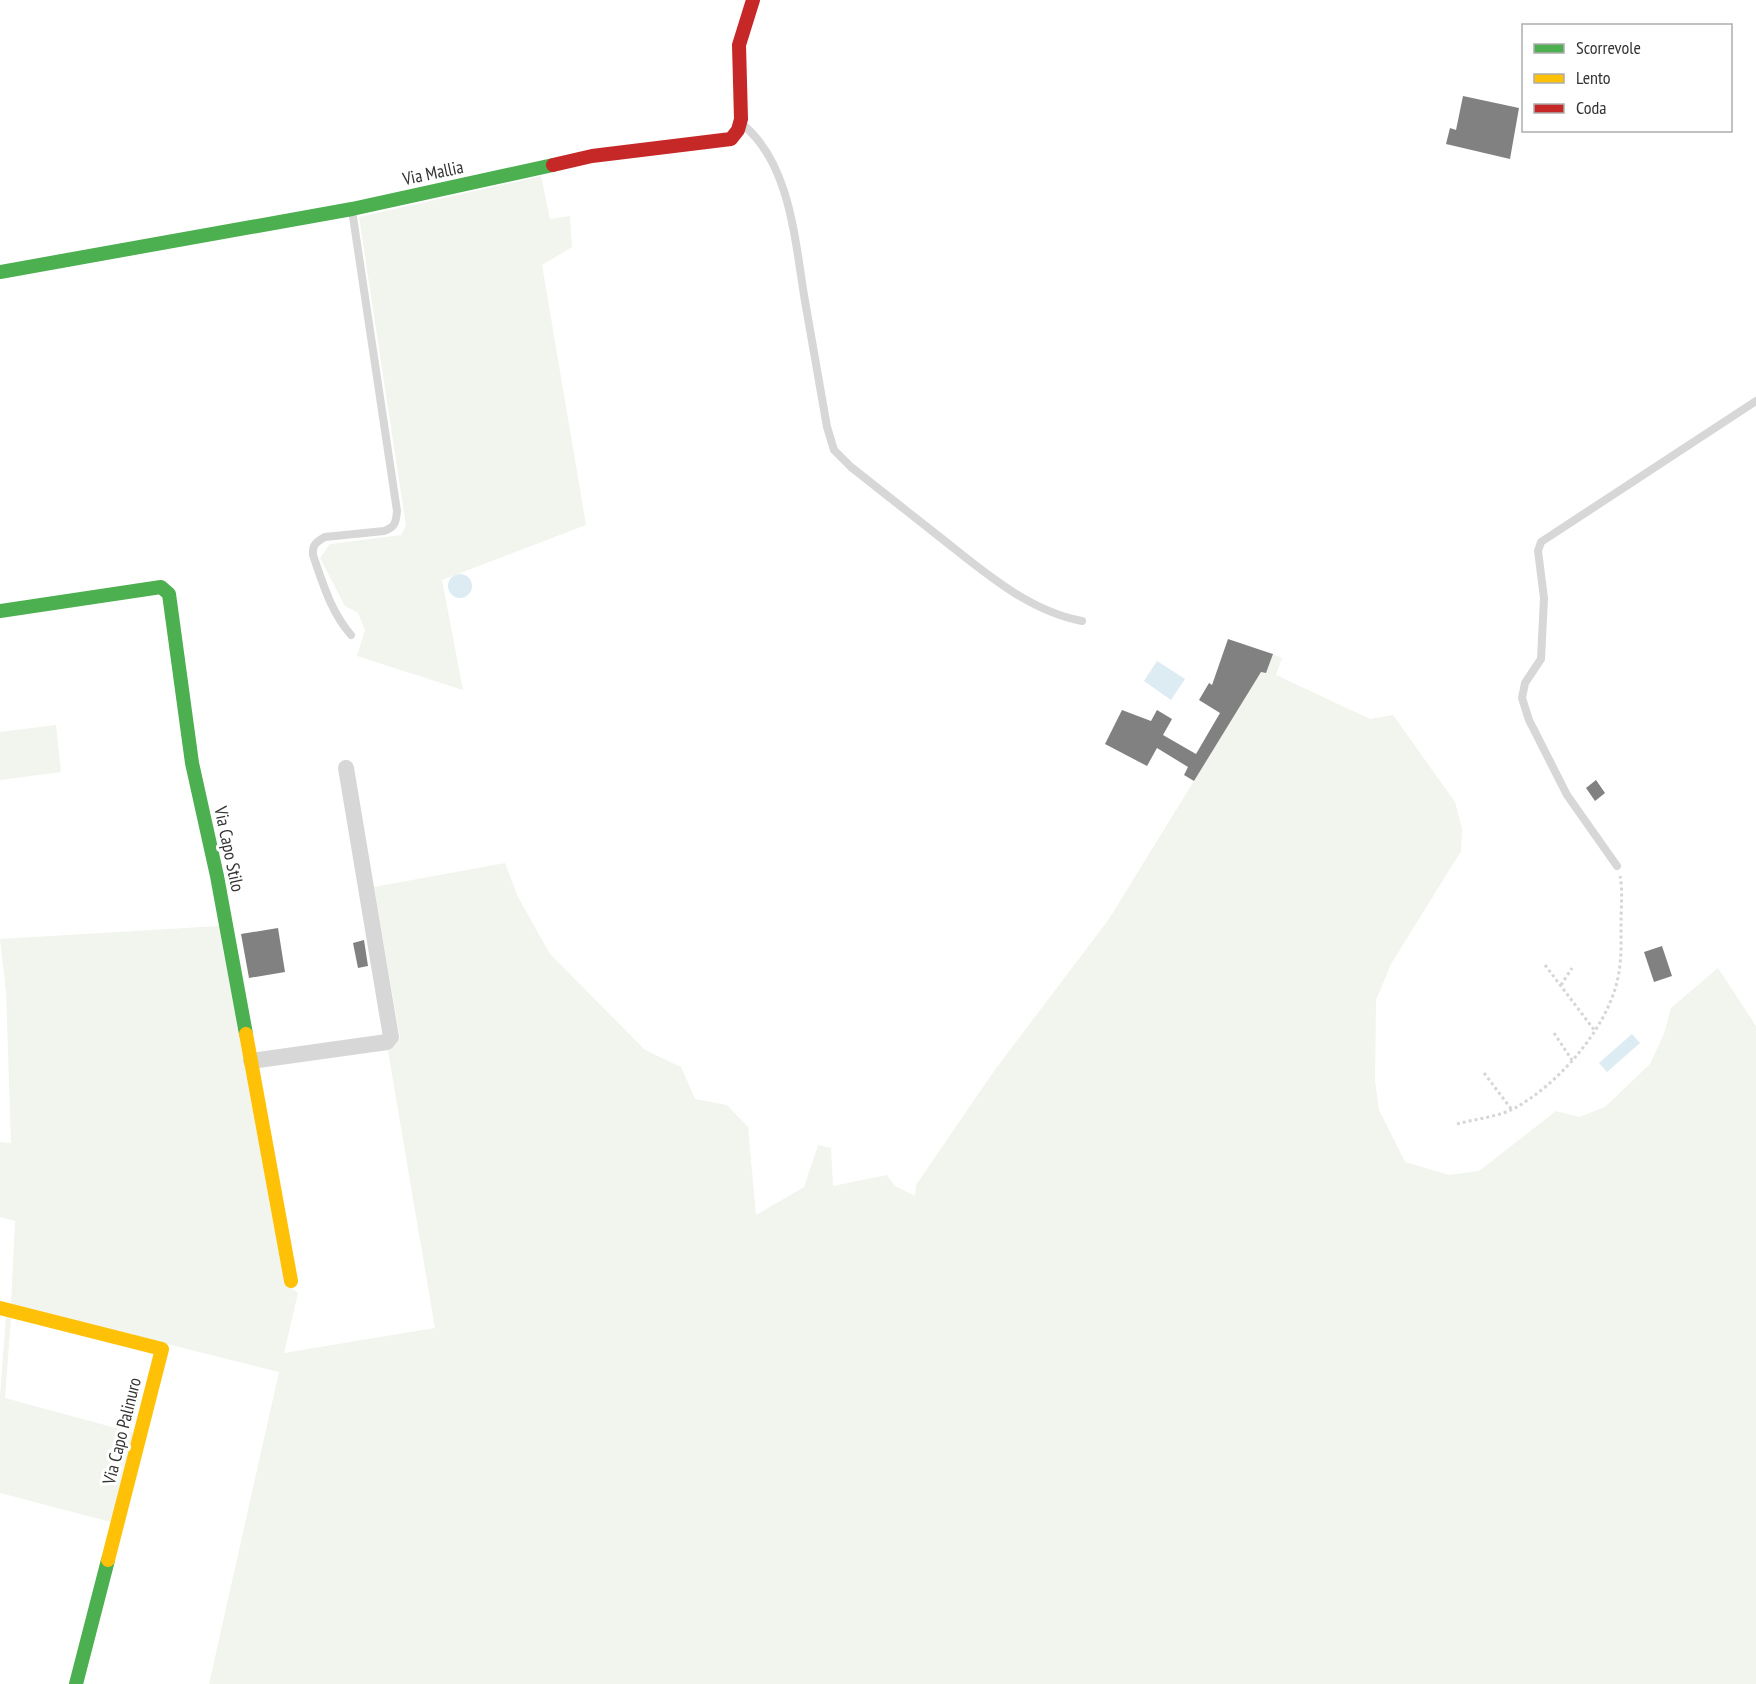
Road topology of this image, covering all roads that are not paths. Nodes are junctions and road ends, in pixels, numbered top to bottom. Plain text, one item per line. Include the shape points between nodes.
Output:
1 (753, 0) edge
2 (741, 124) junction
3 (352, 209) junction
4 (0, 272) edge
5 (1756, 401) edge
6 (0, 610) edge
7 (1082, 621) dead end
8 (351, 635) dead end
9 (346, 768) dead end
10 (1617, 866) road end
11 (250, 1061) junction
12 (291, 1281) dead end
13 (0, 1308) edge
14 (76, 1684) edge

1 - 2 street via 738,45
2 - 3 street, Via Mallia via 737,134 722,142 592,156
2 - 7 lane via 766,150 788,202 834,450 987,574 1048,610
3 - 4 street, Via Mallia
3 - 8 lane via 397,511 393,527 384,531 325,537 313,548 332,608
5 - 10 lane via 1541,542 1538,551 1544,598 1541,659 1525,682 1522,698 1567,795
6 - 11 street, Via Capo Stilo via 161,586 169,594 192,763 218,876
9 - 11 street via 391,1037 387,1042
11 - 12 street, Via Capo Stilo
13 - 14 street, Via Capo Palinuro via 162,1349

